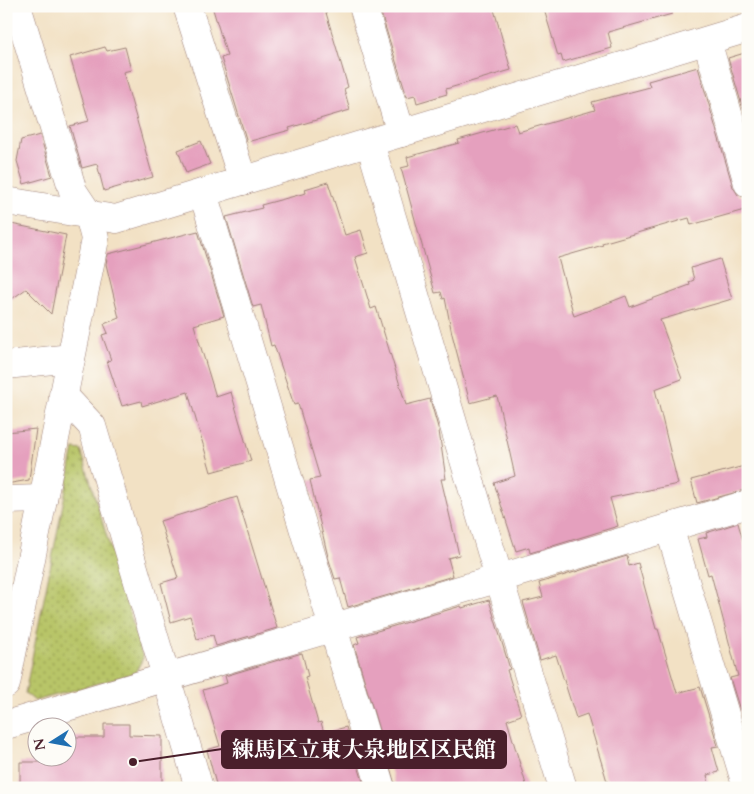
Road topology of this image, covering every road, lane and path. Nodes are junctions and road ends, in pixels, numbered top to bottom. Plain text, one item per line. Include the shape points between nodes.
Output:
1 (16, 6) edge
2 (188, 6) edge
3 (363, 6) edge
4 (748, 28) edge
5 (706, 41) junction
6 (401, 133) junction
7 (370, 143) junction
8 (243, 181) junction
9 (748, 183) edge
10 (203, 193) junction
11 (6, 201) edge
12 (89, 215) junction
13 (70, 358) junction
14 (6, 365) edge
15 (64, 395) junction
16 (43, 499) junction
17 (6, 500) edge
18 (748, 504) edge
19 (669, 527) junction
20 (499, 578) junction
21 (13, 622) edge
22 (333, 629) junction
23 (166, 678) junction
24 (6, 684) edge
25 (6, 725) edge
26 (200, 788) edge
27 (380, 788) edge
28 (563, 788) edge
29 (747, 788) edge

1 - 12 street via 73,191
2 - 8 street
3 - 6 street
4 - 5 street
5 - 6 street
5 - 9 street
6 - 7 street
7 - 8 street
7 - 20 street
8 - 10 street
10 - 12 street via 116,219
10 - 22 street
11 - 12 street
12 - 13 street via 95,239
13 - 14 street
13 - 15 street
15 - 16 street
15 - 23 street via 92,426
16 - 17 street
16 - 21 street
18 - 19 street
19 - 20 street
19 - 29 street
20 - 22 street
20 - 28 street
21 - 24 street
22 - 23 street
22 - 27 street
23 - 25 street
23 - 26 street

